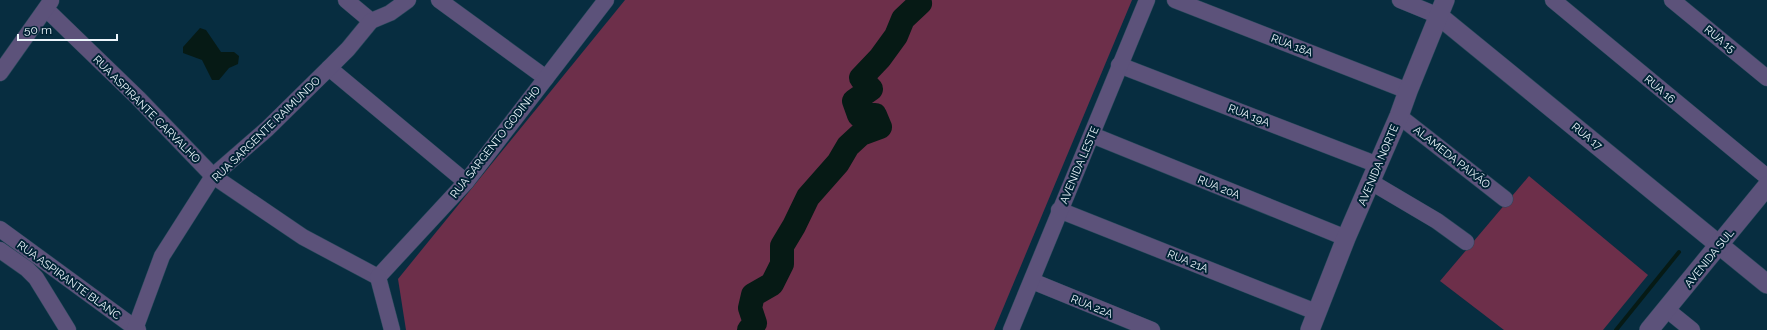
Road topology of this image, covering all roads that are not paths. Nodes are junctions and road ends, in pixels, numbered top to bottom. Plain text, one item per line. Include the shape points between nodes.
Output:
1 (346, 0) edge
2 (408, 0) edge
3 (438, 0) edge
4 (606, 0) edge
5 (1147, 0) edge
6 (1175, 0) edge
7 (1400, 0) edge
8 (1552, 0) edge
9 (1672, 0) edge
10 (48, 4) edge
11 (1442, 8) edge
12 (371, 21) junction
13 (1119, 65) junction
14 (329, 68) junction
15 (0, 73) edge
16 (546, 78) junction
17 (1767, 78) edge
18 (1408, 91) junction
19 (1399, 116) junction
20 (1092, 135) junction
21 (1375, 174) junction
22 (213, 176) junction
23 (1767, 177) edge
24 (466, 182) junction
25 (1767, 186) edge
26 (1505, 199) dead end
27 (1059, 210) junction
28 (0, 229) edge
29 (1346, 238) junction
30 (1466, 242) dead end
31 (1720, 246) junction
32 (0, 250) edge
33 (378, 277) junction
34 (1032, 281) junction
35 (1767, 284) edge
36 (1666, 310) junction
37 (1316, 312) junction
38 (136, 329) edge
39 (68, 330) edge
40 (392, 330) edge
41 (1011, 330) edge
42 (1152, 330) edge
43 (1310, 330) edge
44 (1649, 330) edge
45 (1692, 330) edge

1 - 12 street
2 - 12 street, RUA SARGENTE RAIMUNDO via 390,13
3 - 16 street
4 - 16 street, RUA SARGENTO GODINHO
5 - 13 street, AVENIDA LESTE
6 - 18 street, RUA 18A
7 - 11 street, RUA 17
8 - 23 street, RUA 16
9 - 17 street, RUA 15
10 - 15 street
10 - 22 street, RUA ASPIRANTE CARVALHO
11 - 18 street, AVENIDA NORTE
11 - 31 street, RUA 17
12 - 14 street, RUA SARGENTE RAIMUNDO
13 - 20 street, AVENIDA LESTE
13 - 21 street, RUA 19A
14 - 22 street, RUA SARGENTE RAIMUNDO via 267,129
14 - 24 street
16 - 24 street, RUA SARGENTO GODINHO
18 - 19 street, AVENIDA NORTE
19 - 21 street, AVENIDA NORTE
19 - 26 street, ALAMEDA PAIXÃO
20 - 27 street, AVENIDA LESTE
20 - 29 street, RUA 20A
21 - 29 street, AVENIDA NORTE
21 - 30 street, RUA 19A
22 - 33 street, RUA ASPIRANTE CARVALHO via 303,237
22 - 38 street, RUA SARGENTE RAIMUNDO via 162,256
24 - 33 street, RUA SARGENTO GODINHO
25 - 31 street, AVENIDA SUL
27 - 34 street, AVENIDA LESTE
27 - 37 street, RUA 21A
28 - 38 street, RUA ASPIRANTE BLANC
29 - 37 street, AVENIDA NORTE
31 - 35 street, RUA 17
31 - 36 street, AVENIDA SUL
32 - 39 street via 36,278
33 - 40 street
34 - 41 street, AVENIDA LESTE
34 - 42 street, RUA 22A
36 - 44 street, AVENIDA SUL
36 - 45 street
37 - 43 street, AVENIDA NORTE

